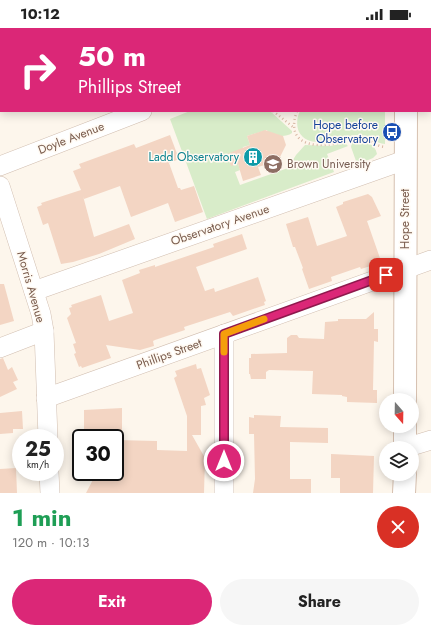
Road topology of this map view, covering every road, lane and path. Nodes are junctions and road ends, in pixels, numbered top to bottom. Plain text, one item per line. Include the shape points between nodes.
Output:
1 (139, 112) edge
2 (274, 112) edge
3 (297, 112) edge
4 (406, 112) edge
5 (294, 127) junction
6 (388, 147) dead end
7 (406, 160) junction
8 (0, 166) edge
9 (0, 186) edge
10 (431, 260) edge
11 (405, 268) junction
12 (34, 291) junction
13 (44, 331) junction
14 (224, 334) junction
15 (0, 348) edge
16 (405, 393) edge
17 (46, 398) junction
18 (48, 429) edge
19 (431, 440) edge
20 (419, 444) edge
21 (49, 481) edge
22 (404, 481) edge
23 (50, 493) edge
24 (224, 493) edge
25 (404, 493) edge

1 - 8 street, Doyle Avenue
2 - 5 path
3 - 5 path
4 - 7 main road, Hope Street
5 - 6 path via 297,137 306,143 332,144 365,138 379,147
7 - 11 main road, Hope Street
7 - 12 street, Observatory Avenue
9 - 12 street, Morris Avenue
10 - 11 street, Phillips Street
11 - 14 street, Phillips Street
11 - 16 main road, Hope Street
12 - 13 street, Morris Avenue
13 - 15 street
13 - 17 street, Morris Avenue
14 - 17 street, Phillips Street
14 - 24 street
17 - 18 street, Morris Avenue
19 - 20 street
21 - 23 street
22 - 25 main road

